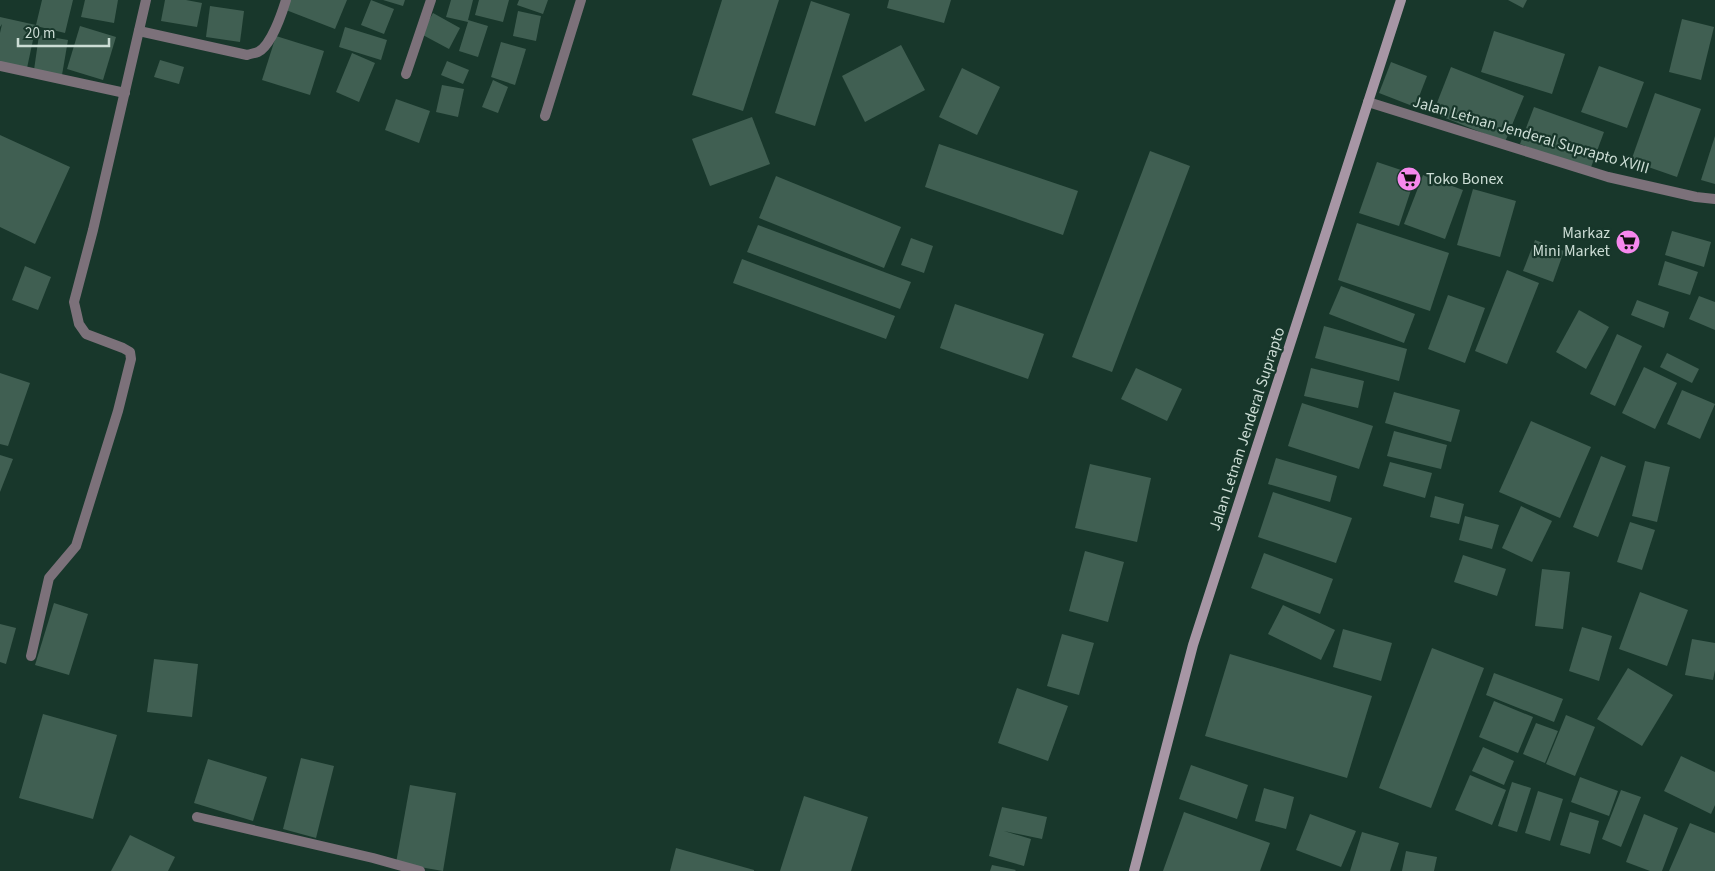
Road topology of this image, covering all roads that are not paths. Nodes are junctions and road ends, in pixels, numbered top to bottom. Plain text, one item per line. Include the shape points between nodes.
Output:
1 (146, 0) edge
2 (286, 0) edge
3 (431, 0) edge
4 (581, 0) edge
5 (1401, 0) edge
6 (139, 31) junction
7 (0, 66) edge
8 (406, 74) dead end
9 (125, 93) junction
10 (1368, 102) junction
11 (546, 116) dead end
12 (1715, 199) edge
13 (31, 656) dead end
14 (197, 817) dead end
15 (420, 871) edge
16 (1134, 871) edge

1 - 6 street
2 - 6 street via 266,44 260,52 247,55
3 - 8 street
4 - 11 street
5 - 10 main road, Jalan Letnan Jenderal Suprapto
6 - 9 street
7 - 9 street
9 - 13 street via 74,302 79,324 86,334 123,348 130,352 131,359 76,546 49,578
10 - 12 street, Jalan Letnan Jenderal Suprapto XVIII via 1608,177
10 - 16 main road, Jalan Letnan Jenderal Suprapto via 1193,645
14 - 15 street

